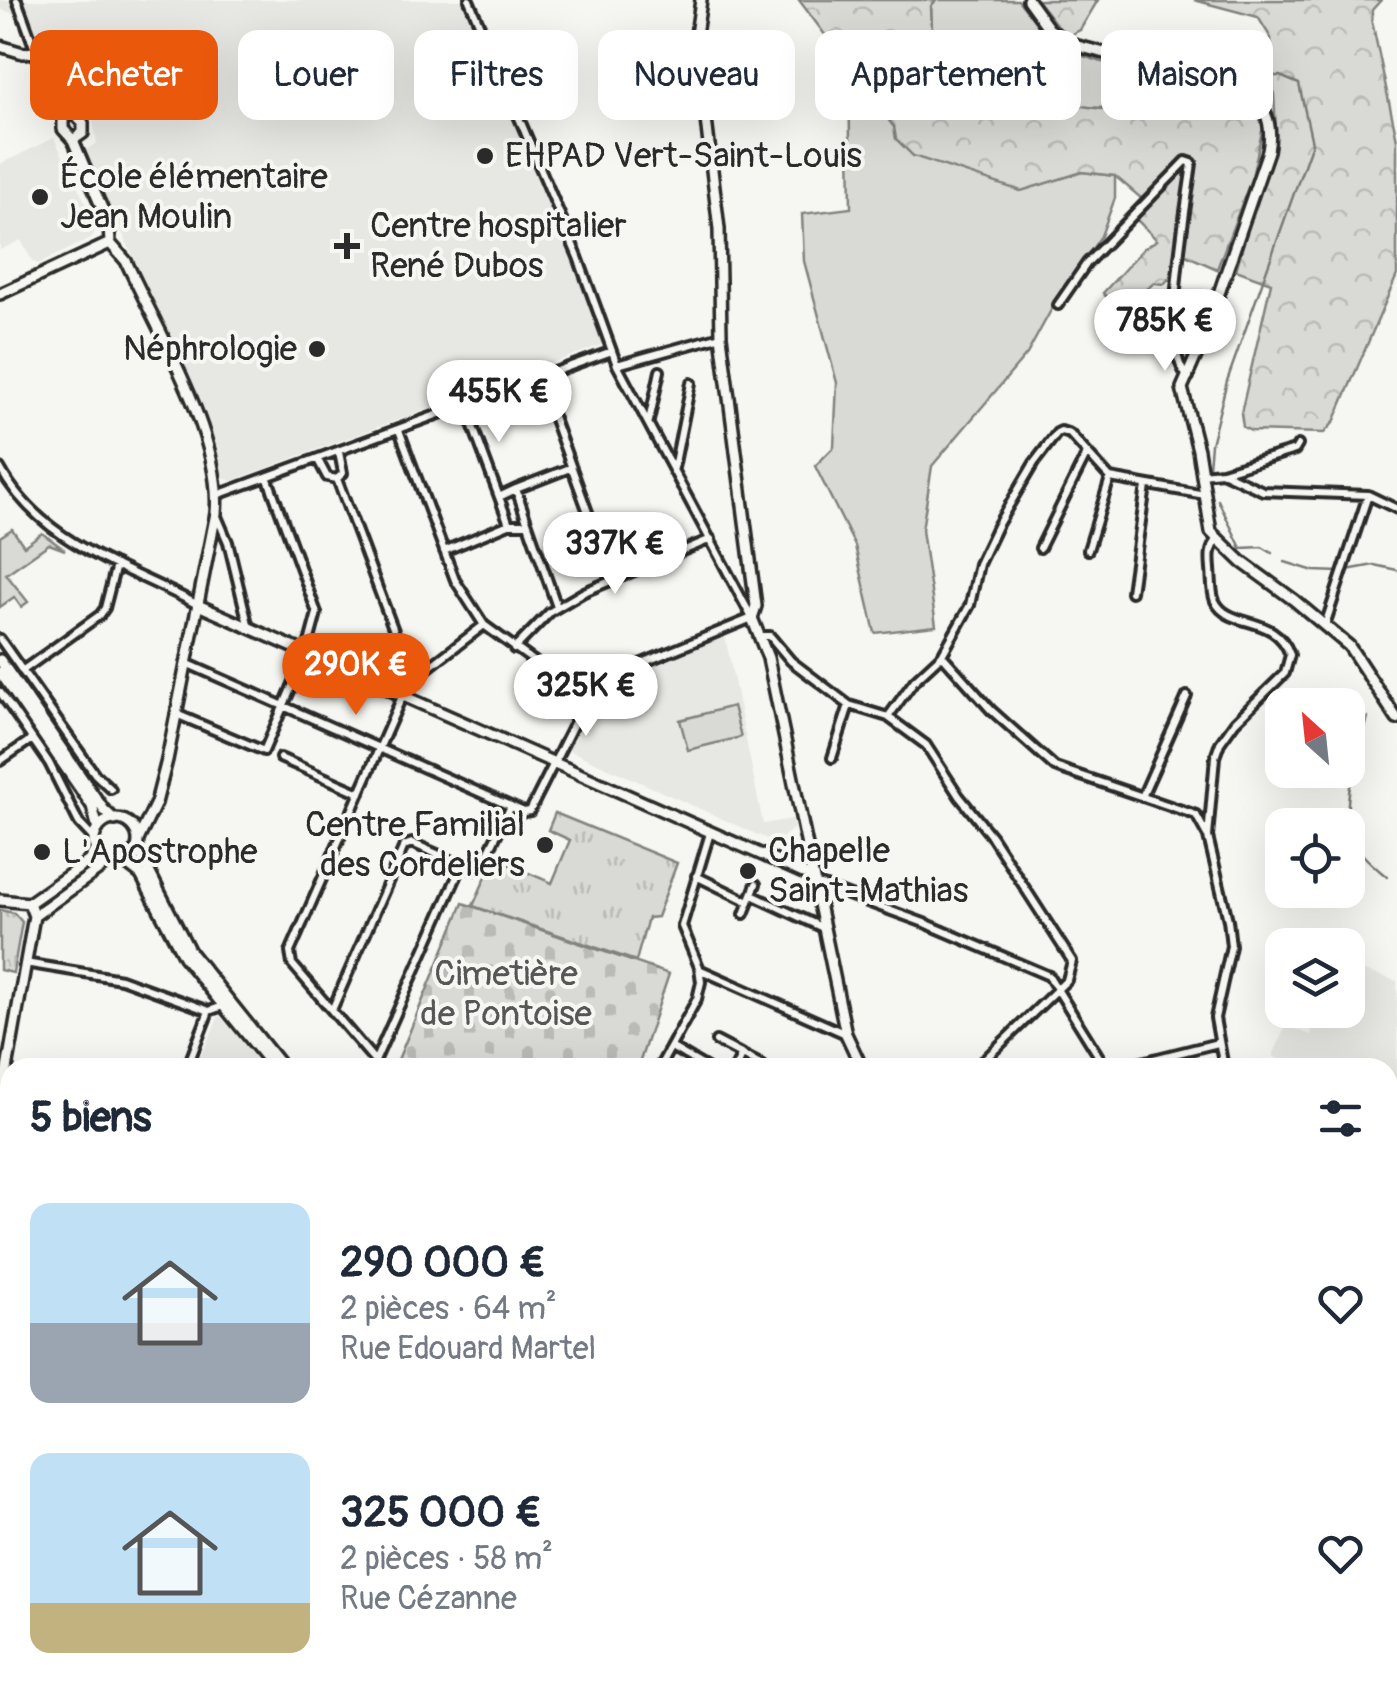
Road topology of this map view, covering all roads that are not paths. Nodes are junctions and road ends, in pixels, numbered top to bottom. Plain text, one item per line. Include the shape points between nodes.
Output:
1 (18, 0) edge
2 (468, 0) edge
3 (701, 0) edge
4 (1028, 0) edge
5 (30, 35) edge
6 (0, 46) edge
7 (30, 52) edge
8 (63, 120) edge
9 (80, 120) edge
10 (73, 140) junction
11 (110, 244) junction
12 (0, 294) edge
13 (1058, 305) dead end
14 (721, 336) junction
15 (612, 350) junction
16 (617, 365) junction
17 (660, 371) dead end
18 (1187, 376) junction
19 (539, 378) junction
20 (691, 382) dead end
21 (466, 406) junction
22 (649, 422) junction
23 (399, 430) junction
24 (1298, 445) dead end
25 (339, 452) junction
26 (1087, 453) junction
27 (318, 460) junction
28 (0, 468) edge
29 (570, 468) junction
30 (674, 469) junction
31 (1201, 470) junction
32 (1222, 472) junction
33 (268, 478) junction
34 (1110, 478) junction
35 (337, 479) junction
36 (1146, 486) junction
37 (516, 489) junction
38 (216, 495) junction
39 (1368, 495) junction
40 (1205, 496) junction
41 (499, 497) junction
42 (1397, 509) edge
43 (216, 513) junction
44 (509, 524) junction
45 (528, 524) junction
46 (711, 539) junction
47 (1218, 540) junction
48 (1040, 548) dead end
49 (1088, 550) dead end
50 (444, 551) junction
51 (116, 565) junction
52 (612, 578) junction
53 (1131, 592) dead end
54 (198, 604) junction
55 (557, 607) junction
56 (752, 618) junction
57 (484, 625) junction
58 (1328, 627) junction
59 (250, 628) junction
60 (760, 636) junction
61 (0, 639) edge
62 (514, 649) junction
63 (306, 654) junction
64 (942, 655) junction
65 (0, 660) edge
66 (186, 663) junction
67 (22, 671) junction
68 (0, 672) edge
69 (412, 676) junction
70 (0, 692) edge
71 (402, 696) junction
72 (1187, 696) dead end
73 (586, 699) junction
74 (848, 705) junction
75 (285, 706) junction
76 (176, 714) junction
77 (888, 718) junction
78 (1397, 719) edge
79 (32, 739) junction
80 (378, 748) junction
81 (280, 758) dead end
82 (832, 758) dead end
83 (0, 761) edge
84 (553, 763) junction
85 (95, 774) junction
86 (87, 785) junction
87 (112, 788) dead end
88 (360, 793) junction
89 (1142, 797) junction
90 (511, 806) junction
91 (151, 812) junction
92 (115, 820) junction
93 (128, 823) junction
94 (710, 833) junction
95 (1208, 836) junction
96 (96, 839) junction
97 (138, 844) junction
98 (109, 862) junction
99 (124, 862) junction
100 (462, 866) junction
101 (696, 876) junction
102 (813, 880) junction
103 (756, 884) dead end
104 (750, 899) junction
105 (0, 900) edge
106 (29, 903) junction
107 (744, 914) dead end
108 (34, 916) junction
109 (823, 928) junction
110 (26, 963) junction
111 (700, 970) junction
112 (1057, 990) junction
113 (223, 1006) junction
114 (332, 1010) junction
115 (209, 1011) junction
116 (846, 1034) junction
117 (716, 1041) dead end
118 (1218, 1043) junction
119 (670, 1047) junction
120 (742, 1054) junction
121 (6, 1058) edge
122 (191, 1058) edge
123 (266, 1058) edge
124 (275, 1058) edge
125 (369, 1058) edge
126 (377, 1058) edge
127 (664, 1058) edge
128 (689, 1058) edge
129 (740, 1058) edge
130 (750, 1058) edge
131 (855, 1058) edge
132 (986, 1058) edge
133 (1100, 1058) edge
134 (1158, 1058) edge
135 (1222, 1058) edge

1 - 5 street
2 - 15 street
3 - 14 street via 696,34 719,229
4 - 18 street via 1049,30 1070,44 1234,87 1264,108 1268,152
6 - 7 street
8 - 10 street
9 - 10 street via 83,133
10 - 11 street via 110,224
11 - 12 street
11 - 38 street via 126,261 197,414
13 - 18 street via 1087,263 1186,161 1192,163 1172,325 1180,371
14 - 16 street
14 - 56 street via 756,606
15 - 16 street
15 - 19 street
16 - 22 street
17 - 22 street
18 - 31 street
19 - 21 street
19 - 29 street
20 - 30 street
21 - 23 street
21 - 41 street
22 - 30 street
23 - 25 street
23 - 50 street
24 - 32 street
25 - 27 street
25 - 35 street via 343,473
26 - 34 street
26 - 48 street
26 - 64 street via 1061,431 1034,463 979,564 970,606
27 - 33 street
27 - 35 street via 327,477
28 - 51 street via 52,529
29 - 37 street
29 - 52 street
30 - 46 street
31 - 32 street
31 - 40 street
32 - 39 street via 1263,491
33 - 38 street
33 - 63 street via 318,613
34 - 36 street
34 - 49 street
35 - 69 street
36 - 40 street
36 - 53 street
37 - 41 street
37 - 45 street
38 - 43 street
39 - 42 street
39 - 58 street
40 - 47 street
41 - 44 street
43 - 54 street
43 - 59 street
44 - 45 street
44 - 50 street
45 - 55 street
46 - 52 street
46 - 56 street
47 - 58 street
47 - 95 street via 1210,557 1216,602 1276,632 1290,656 1284,673 1220,742
50 - 57 street
51 - 54 street
51 - 67 street via 103,612
52 - 55 street
54 - 59 street
54 - 66 street
55 - 62 street
56 - 60 street
56 - 73 street via 618,674
57 - 62 street
57 - 69 street
58 - 78 street via 1351,648
59 - 63 street
60 - 74 street via 770,636
60 - 102 street
61 - 67 street
62 - 73 street
63 - 71 street
63 - 75 street
64 - 77 street
64 - 89 street via 1055,767
65 - 86 street
66 - 75 street
66 - 76 street
67 - 85 street
68 - 96 street via 92,806
69 - 71 street
70 - 79 street
71 - 80 street
71 - 84 street
72 - 89 street
73 - 84 street
74 - 77 street
74 - 82 street
75 - 76 street via 264,750
75 - 80 street
76 - 91 street
77 - 112 street via 926,745 1072,960
79 - 83 street
79 - 96 street via 78,823
80 - 88 street
80 - 90 street
81 - 88 street
84 - 90 street via 530,810
84 - 94 street
85 - 86 street
85 - 87 street
86 - 92 street
88 - 114 street via 290,952 292,964
89 - 95 street via 1198,816
90 - 100 street via 481,867
91 - 93 street
91 - 97 street
92 - 93 street
92 - 96 street
93 - 97 street
94 - 101 street
94 - 102 street
95 - 118 street via 1231,946 1215,1018
96 - 98 street
96 - 106 street via 89,861
97 - 99 street
97 - 124 street via 190,952
98 - 99 street
98 - 108 street
99 - 113 street via 141,876 184,957
100 - 114 street via 412,843 404,846
100 - 126 street
101 - 104 street
101 - 111 street via 682,926
102 - 109 street
102 - 112 street via 1049,976
103 - 104 street
104 - 107 street
104 - 109 street
105 - 106 street
106 - 108 street
108 - 110 street
109 - 116 street
110 - 115 street via 136,984
110 - 121 street
111 - 116 street
111 - 119 street via 697,1000
112 - 132 street
112 - 133 street
113 - 115 street
113 - 123 street
114 - 125 street
115 - 122 street
116 - 131 street
117 - 120 street
118 - 134 street
118 - 135 street
119 - 127 street
119 - 128 street
120 - 129 street
120 - 130 street

